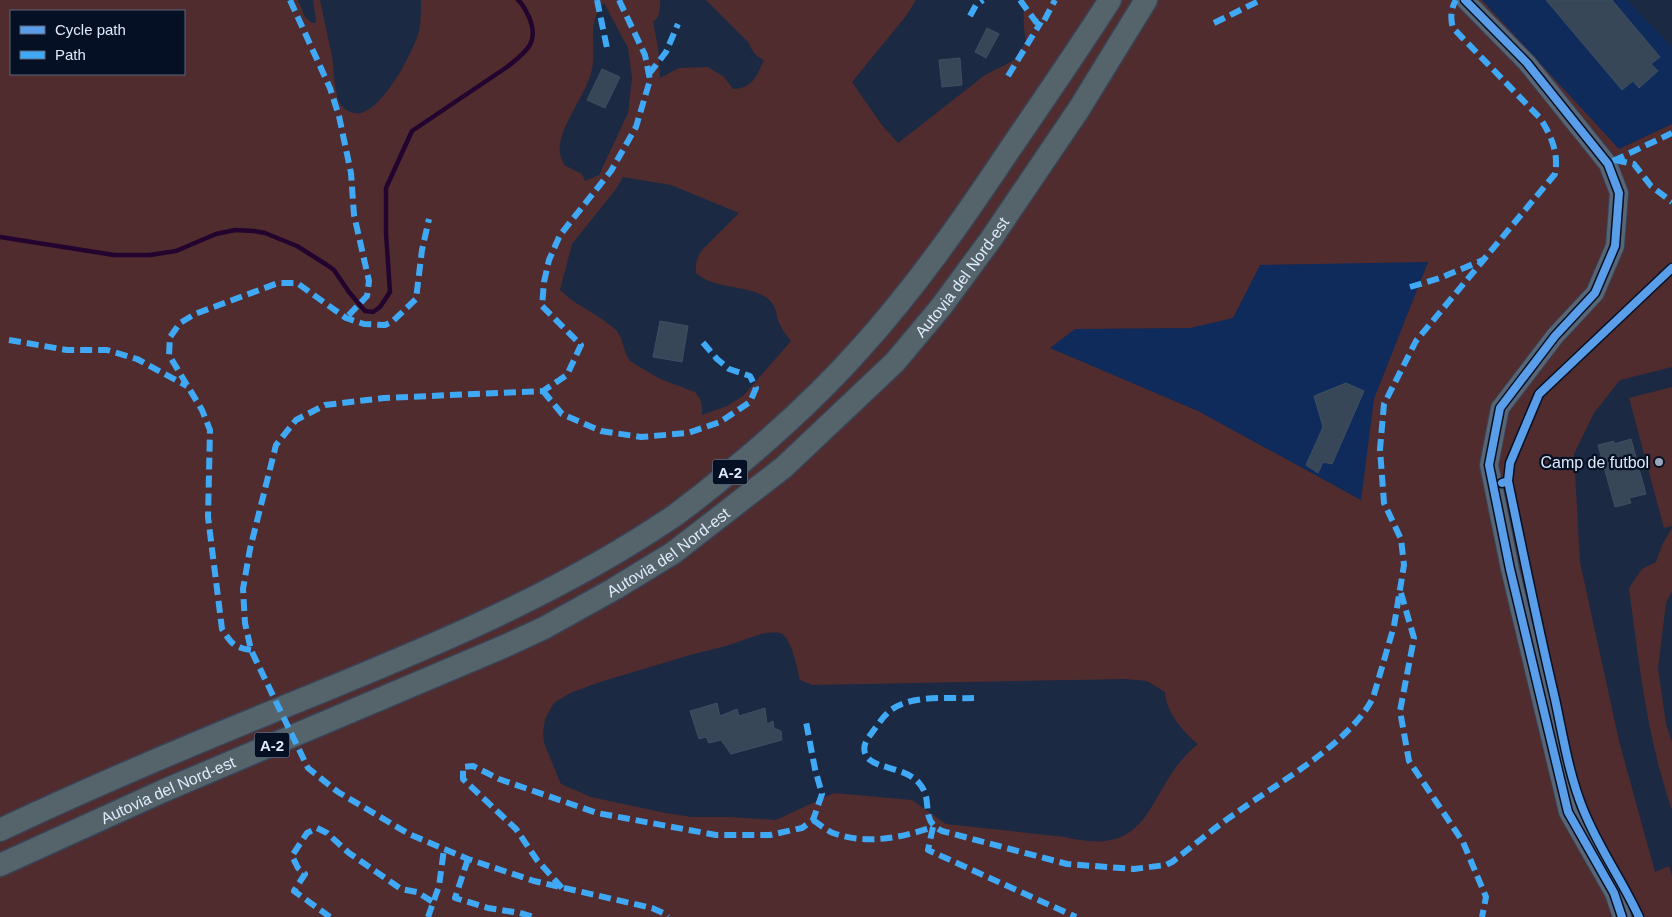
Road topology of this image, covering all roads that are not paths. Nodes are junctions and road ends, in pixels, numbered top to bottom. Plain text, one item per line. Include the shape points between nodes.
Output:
1 (1110, 0) edge
2 (1146, 0) edge
3 (1465, 0) edge
4 (0, 830) edge
5 (0, 865) edge
6 (1622, 917) edge

1 - 4 highway, Autovia del Nord-est / A-2 via 968,212 860,349 770,439 676,514 558,586 486,621 386,666 198,741
2 - 5 highway, Autovia del Nord-est / A-2 via 1080,109 942,306 888,368 784,468 725,514 673,553 544,628 163,791
3 - 6 street via 1527,62 1602,156 1618,193 1615,246 1595,293 1554,336 1500,408 1489,466 1568,812 1614,892

